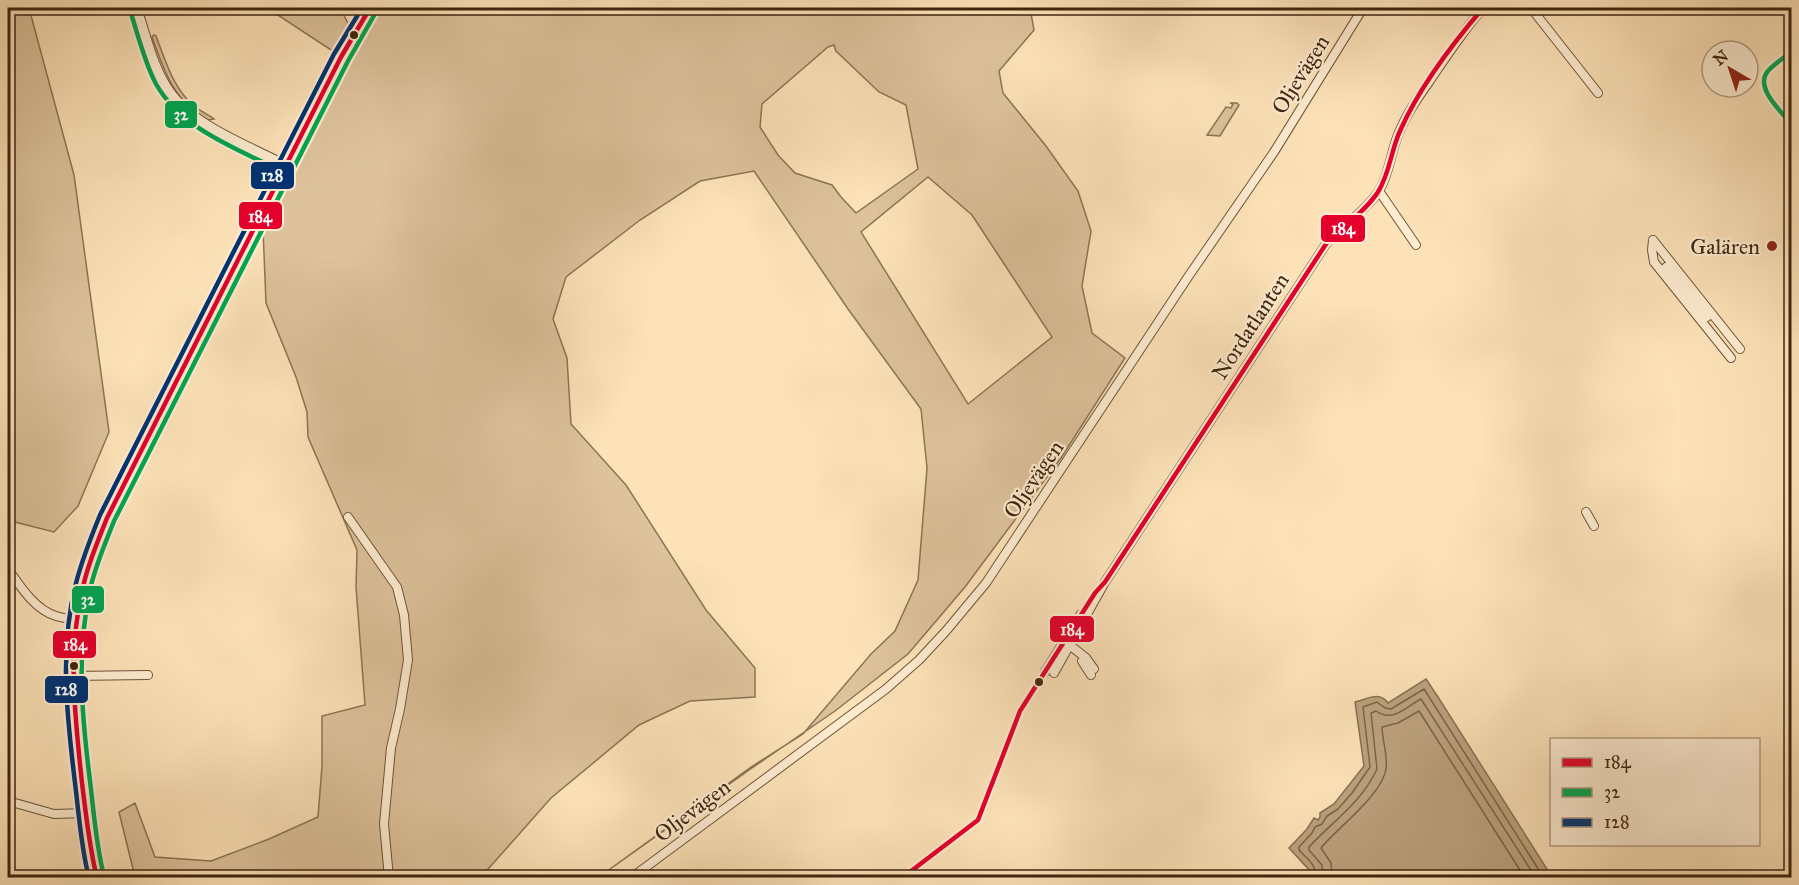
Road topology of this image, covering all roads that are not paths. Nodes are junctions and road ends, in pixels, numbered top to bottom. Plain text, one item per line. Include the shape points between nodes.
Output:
1 (137, 8) edge
2 (370, 8) edge
3 (1363, 8) edge
4 (1483, 8) edge
5 (1531, 8) edge
6 (1598, 93) dead end
7 (286, 165) junction
8 (1379, 191) junction
9 (1416, 245) dead end
10 (1652, 250) dead end
11 (1736, 353) dead end
12 (1586, 512) dead end
13 (348, 517) dead end
14 (1594, 526) dead end
15 (8, 569) edge
16 (75, 620) junction
17 (1067, 643) junction
18 (1049, 672) dead end
19 (1093, 672) dead end
20 (148, 675) dead end
21 (72, 676) junction
22 (8, 801) edge
23 (86, 813) junction
24 (97, 878) edge
25 (389, 878) edge
26 (631, 878) edge

1 - 7 street via 157,67 175,98 200,120
2 - 7 street via 352,35
3 - 26 street, Oljevägen via 1274,152 986,583 946,631 886,689
4 - 8 street, Nordatlanten via 1402,124
5 - 6 street
7 - 16 street via 106,518 87,568
8 - 9 street
8 - 17 street, Nordatlanten via 1326,244
10 - 11 street
12 - 14 street
13 - 25 street via 397,587 404,615 408,660 391,748 384,824
15 - 16 street via 29,597 47,612
16 - 21 street
17 - 18 street, Nordatlanten
17 - 19 street
20 - 21 street
21 - 23 street
22 - 23 street via 54,814
23 - 24 street

